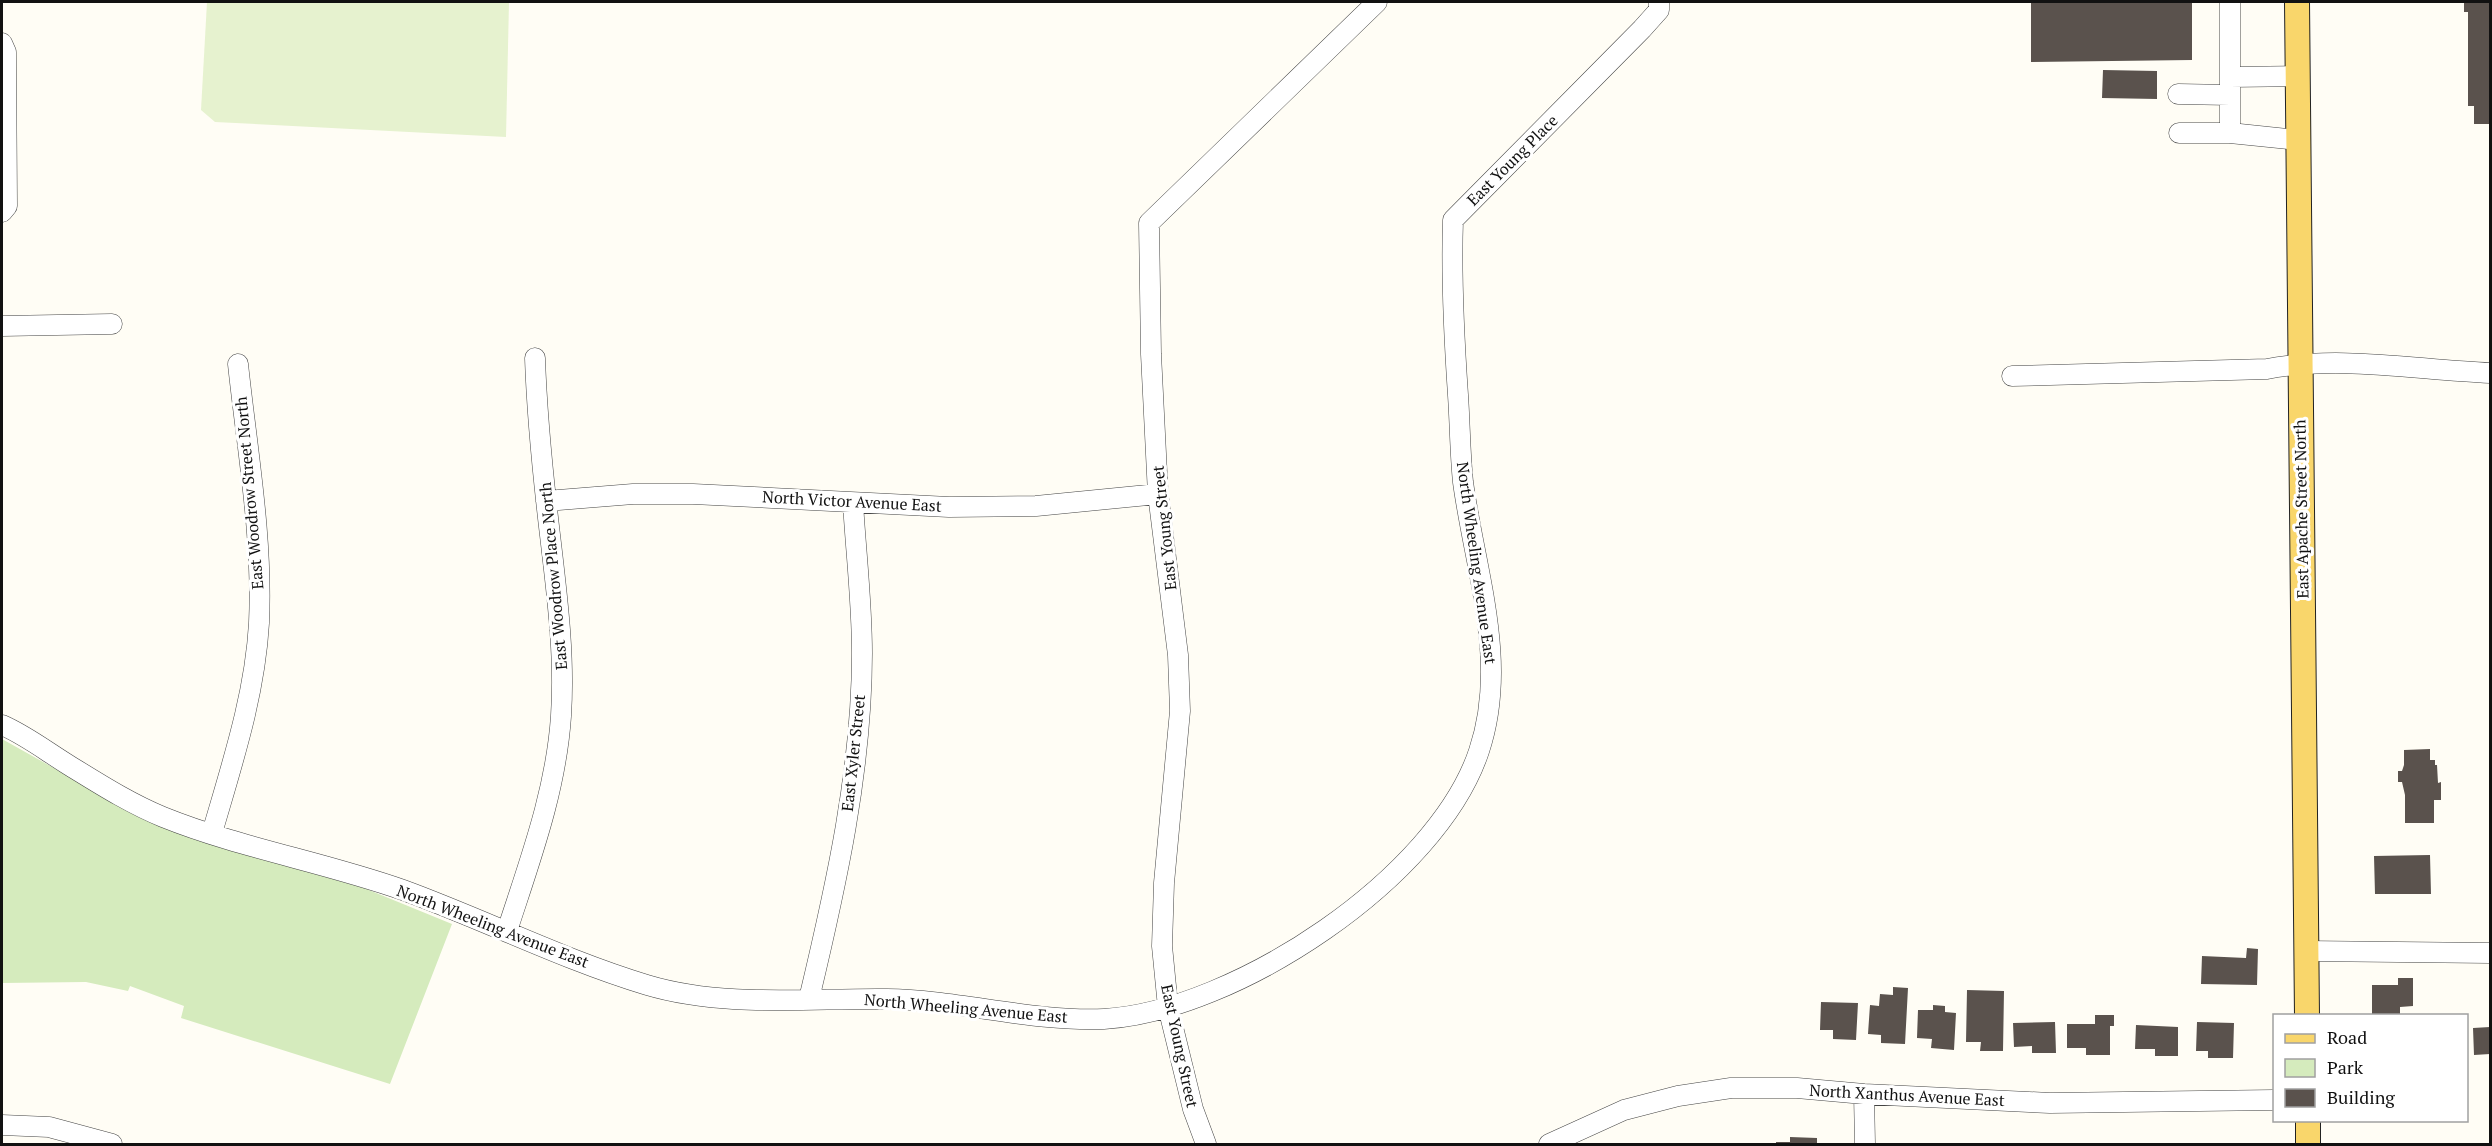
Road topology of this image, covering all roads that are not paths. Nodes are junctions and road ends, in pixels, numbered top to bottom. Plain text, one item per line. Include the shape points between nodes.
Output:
1 (1377, 2) edge
2 (1659, 2) edge
3 (2230, 2) edge
4 (2297, 2) edge
5 (2, 43) edge
6 (2298, 76) junction
7 (2230, 86) junction
8 (2178, 94) dead end
9 (2179, 133) dead end
10 (2230, 133) junction
11 (2298, 140) junction
12 (2, 212) edge
13 (112, 324) dead end
14 (2, 326) edge
15 (1455, 355) joint
16 (535, 358) dead end
17 (2300, 363) junction
18 (238, 364) dead end
19 (2490, 373) edge
20 (2012, 376) dead end
21 (1158, 494) junction
22 (546, 501) junction
23 (853, 503) junction
24 (2, 725) edge
25 (212, 832) junction
26 (507, 931) junction
27 (2306, 951) junction
28 (2490, 953) edge
29 (808, 999) junction
30 (1168, 1007) junction
31 (2307, 1014) edge
32 (1864, 1094) junction
33 (2273, 1100) edge
34 (2308, 1122) edge
35 (2, 1125) edge
36 (112, 1144) edge
37 (1206, 1144) edge
38 (1549, 1144) edge
39 (1865, 1144) edge
40 (2308, 1144) edge

1 - 21 street, East Young Street via 1149,223
2 - 15 street, East Young Place via 1659,10 1453,220
3 - 7 street
4 - 6 main road, East Apache Street North
5 - 12 street via 6,52 7,206
6 - 7 street
6 - 11 main road, East Apache Street North
7 - 8 street
7 - 10 street
9 - 10 street
10 - 11 street
11 - 17 main road, East Apache Street North
13 - 14 street
15 - 30 street, North Wheeling Avenue East via 1463,477 1491,652 1489,716 1478,755 1462,790 1436,830 1368,899 1325,930 1231,983
16 - 22 street, East Woodrow Place North
17 - 19 street
17 - 20 street via 2267,369
17 - 27 main road, East Apache Street North
18 - 25 street, East Woodrow Street North via 259,563 259,624 238,744
21 - 23 street, North Victor Avenue East via 1036,506
21 - 30 street, East Young Street via 1178,655 1180,711 1164,883 1162,946
22 - 23 street, North Victor Avenue East via 693,494
22 - 26 street, East Woodrow Place North via 563,652 561,716 555,769 542,823
23 - 29 street, East Xyler Street via 862,653 857,746 837,872
24 - 25 street, North Wheeling Avenue East via 116,794 164,817
25 - 26 street, North Wheeling Avenue East via 394,887
26 - 29 street, North Wheeling Avenue East via 652,987 740,999
27 - 28 street
27 - 31 main road, East Apache Street North
29 - 30 street, North Wheeling Avenue East via 895,999 1059,1017 1104,1018
30 - 37 street, East Young Street via 1193,1109
32 - 33 street, North Xanthus Avenue East via 2050,1102
32 - 38 street, North Xanthus Avenue East via 1731,1088 1678,1096 1624,1110
32 - 39 street
34 - 40 main road
35 - 36 street via 49,1128

